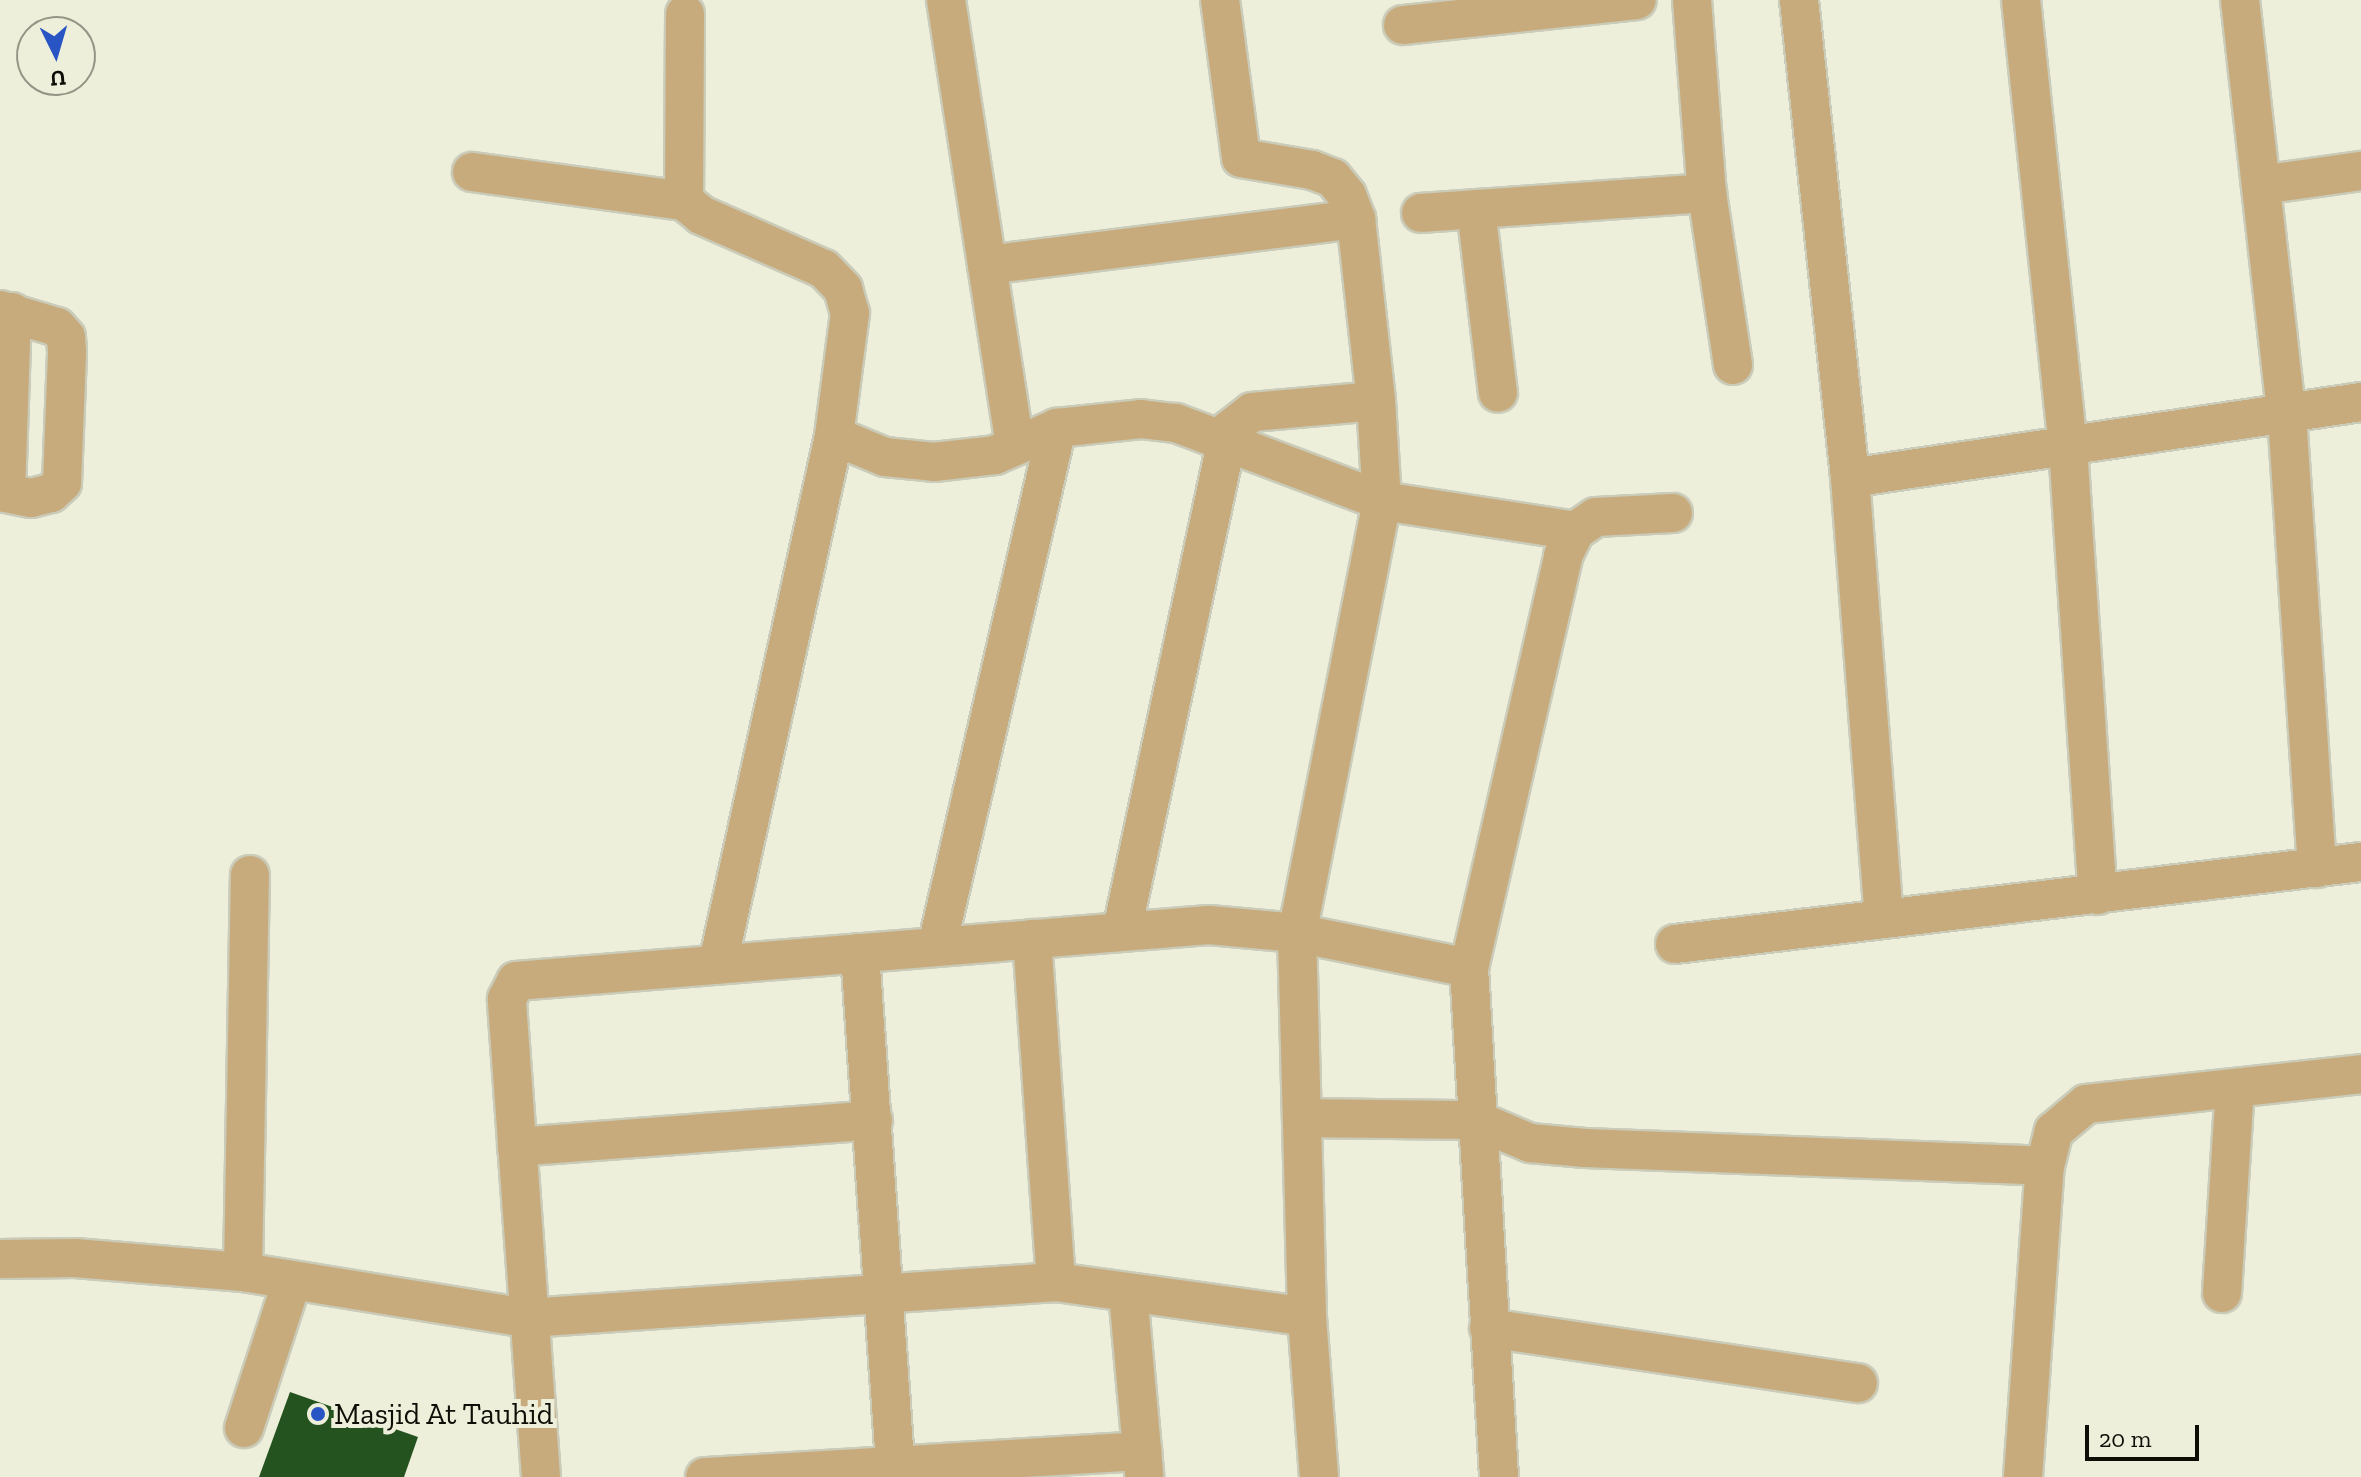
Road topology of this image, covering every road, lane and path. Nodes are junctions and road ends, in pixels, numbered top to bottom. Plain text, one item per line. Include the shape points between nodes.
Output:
1 (946, 0) edge
2 (1220, 0) edge
3 (1637, 0) edge
4 (1692, 0) edge
5 (1799, 0) edge
6 (2021, 0) edge
7 (2240, 0) edge
8 (685, 14) dead end
9 (1403, 25) dead end
10 (2361, 171) edge
11 (472, 172) dead end
12 (2261, 185) junction
13 (1707, 193) junction
14 (684, 201) junction
15 (1476, 209) junction
16 (1421, 213) dead end
17 (1356, 219) junction
18 (987, 265) junction
19 (6, 311) edge
20 (1733, 365) dead end
21 (1498, 393) dead end
22 (1376, 401) junction
23 (2361, 402) edge
24 (2287, 416) junction
25 (1057, 428) junction
26 (834, 436) junction
27 (1223, 443) junction
28 (1015, 446) junction
29 (2068, 448) junction
30 (1850, 478) junction
31 (3, 493) edge
32 (1382, 501) junction
33 (1673, 513) dead end
34 (1575, 531) junction
35 (2361, 862) edge
36 (2317, 868) junction
37 (250, 875) dead end
38 (2098, 895) junction
39 (1884, 919) junction
40 (1122, 930) junction
41 (1297, 933) junction
42 (1032, 939) junction
43 (1675, 944) dead end
44 (937, 946) junction
45 (860, 953) junction
46 (718, 963) junction
47 (1469, 968) junction
48 (2361, 1074) edge
49 (2235, 1088) junction
50 (1302, 1118) junction
51 (873, 1120) junction
52 (1476, 1120) junction
53 (517, 1147) junction
54 (2045, 1166) junction
55 (0, 1259) edge
56 (243, 1272) junction
57 (292, 1281) junction
58 (1056, 1282) junction
59 (885, 1291) junction
60 (1128, 1293) junction
61 (2222, 1293) dead end
62 (1307, 1317) junction
63 (528, 1318) junction
64 (1489, 1328) junction
65 (1858, 1383) dead end
66 (244, 1428) dead end
67 (1143, 1464) edge
68 (896, 1470) edge
69 (541, 1477) edge
70 (705, 1477) edge
71 (1319, 1477) edge
72 (1499, 1477) edge
73 (2023, 1477) edge

1 - 18 street
2 - 17 street via 1241,158 1333,178
3 - 9 street
4 - 13 street
5 - 30 street
6 - 29 street
7 - 12 street
8 - 14 street
10 - 12 street
11 - 14 street
12 - 24 street
13 - 15 street
13 - 20 street
14 - 26 street via 701,215 824,269 843,289 850,313
15 - 16 street
15 - 21 street
17 - 18 street
17 - 22 street
18 - 28 street
19 - 31 street
19 - 31 street via 57,327 66,337 67,453 62,483 51,493 31,498
22 - 27 street via 1252,412 1238,419
22 - 32 street
23 - 24 street
24 - 29 street
24 - 36 street
25 - 27 street via 1141,419 1176,423
25 - 28 street
25 - 44 street
26 - 28 street via 910,462 995,455
26 - 46 street
27 - 32 street
27 - 40 street
29 - 30 street
29 - 38 street
30 - 39 street
32 - 34 street
32 - 41 street
33 - 34 street via 1615,513 1596,517
34 - 47 street via 1563,556
35 - 36 street
36 - 38 street
37 - 56 street
38 - 39 street
39 - 43 street
40 - 41 street via 1209,925
40 - 42 street
41 - 47 street
41 - 50 street
42 - 44 street
42 - 58 street
44 - 45 street
45 - 46 street
45 - 51 street
46 - 53 street via 528,978 510,986
47 - 52 street
48 - 49 street
49 - 54 street via 2086,1104 2054,1131
49 - 61 street
50 - 52 street
50 - 62 street
51 - 53 street
51 - 59 street
52 - 54 street via 1530,1143 1585,1148
52 - 64 street
53 - 63 street
54 - 73 street
55 - 56 street via 75,1258
56 - 57 street
57 - 63 street
57 - 66 street
58 - 59 street
58 - 60 street
59 - 63 street
59 - 68 street
60 - 62 street
60 - 67 street
62 - 71 street
63 - 69 street
64 - 65 street
64 - 72 street
67 - 68 street
68 - 70 street

